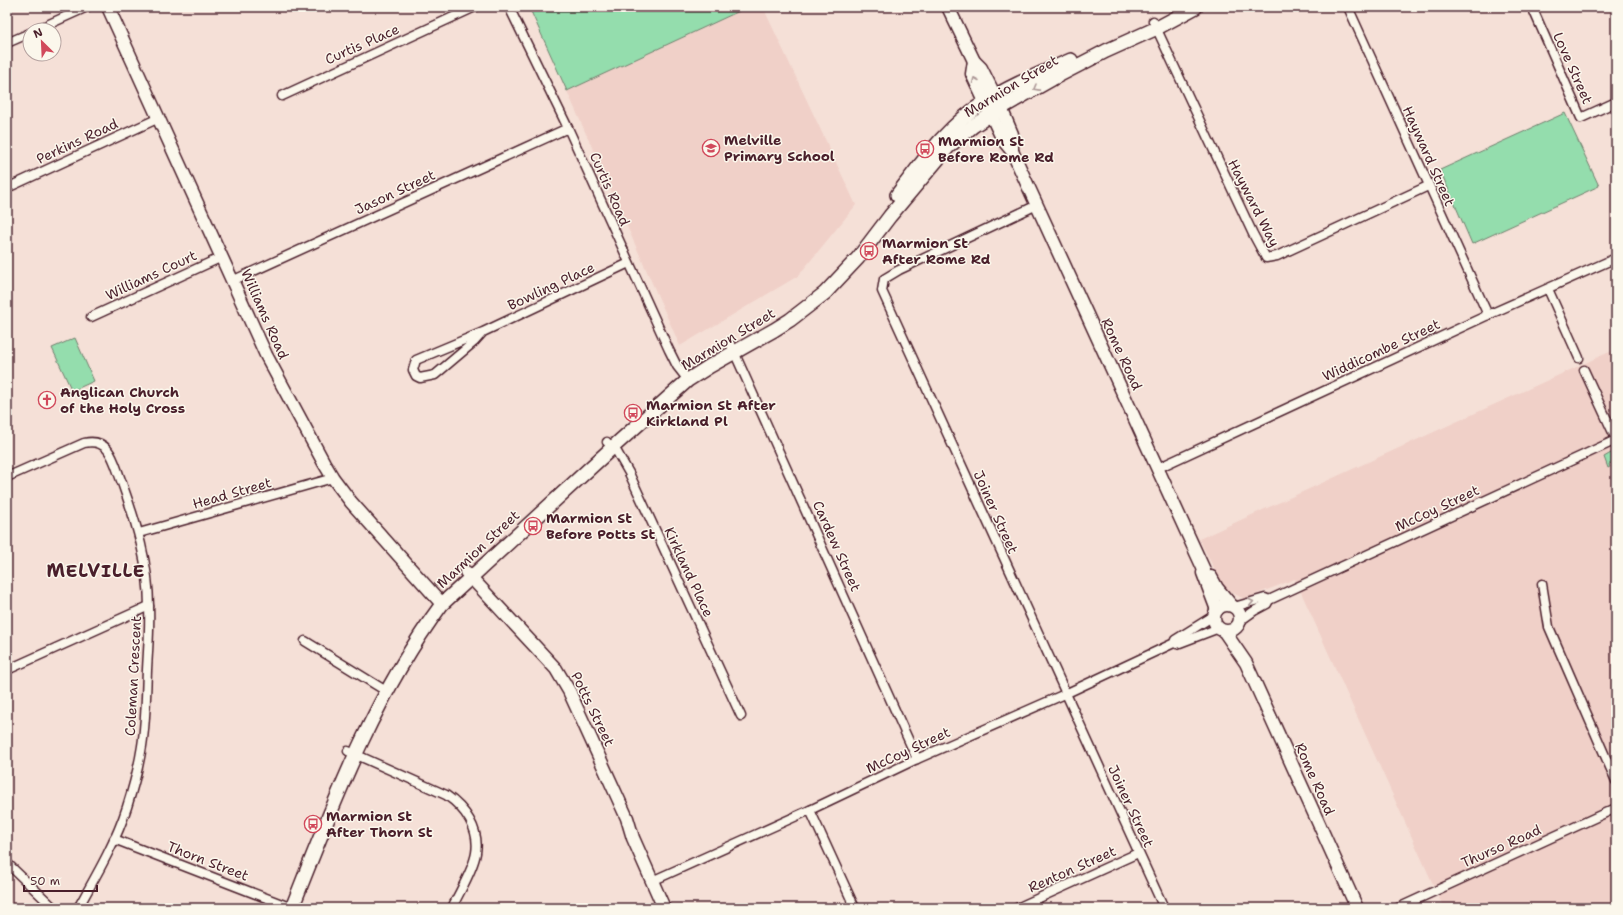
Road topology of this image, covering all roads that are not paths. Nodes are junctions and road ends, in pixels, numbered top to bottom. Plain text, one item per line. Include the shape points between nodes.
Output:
1 (87, 7) edge
2 (108, 7) edge
3 (476, 7) edge
4 (509, 7) edge
5 (948, 7) edge
6 (1181, 7) edge
7 (1196, 7) edge
8 (1348, 7) edge
9 (1532, 7) edge
10 (54, 22) edge
11 (1155, 25) junction
12 (22, 36) edge
13 (7, 43) edge
14 (282, 96) dead end
15 (1616, 102) edge
16 (993, 105) junction
17 (159, 118) junction
18 (568, 128) junction
19 (1428, 186) junction
20 (7, 188) edge
21 (1037, 205) junction
22 (222, 257) junction
23 (1616, 258) edge
24 (629, 263) junction
25 (234, 280) junction
26 (1548, 289) junction
27 (1488, 315) junction
28 (91, 316) dead end
29 (483, 332) junction
30 (733, 348) junction
31 (1579, 358) dead end
32 (1584, 370) dead end
33 (686, 378) junction
34 (1616, 440) edge
35 (610, 445) junction
36 (1158, 468) junction
37 (7, 478) edge
38 (333, 478) junction
39 (139, 533) junction
40 (1204, 570) junction
41 (468, 574) junction
42 (1542, 584) dead end
43 (1269, 600) junction
44 (440, 601) junction
45 (149, 606) junction
46 (1232, 606) junction
47 (1216, 612) junction
48 (1238, 624) junction
49 (1222, 629) junction
50 (306, 641) dead end
51 (1174, 643) junction
52 (1246, 663) junction
53 (7, 670) edge
54 (383, 689) junction
55 (1065, 694) junction
56 (741, 716) dead end
57 (351, 753) junction
58 (917, 759) junction
59 (1616, 781) edge
60 (1616, 808) edge
61 (810, 810) junction
62 (114, 839) junction
63 (1138, 853) junction
64 (7, 863) edge
65 (655, 880) junction
66 (288, 907) edge
67 (54, 908) edge
68 (78, 908) edge
69 (452, 908) edge
70 (664, 908) edge
71 (670, 908) edge
72 (855, 908) edge
73 (1017, 908) edge
74 (1164, 908) edge
75 (1357, 908) edge
76 (1398, 908) edge

1 - 10 street
2 - 17 street, Williams Road
3 - 14 street, Curtis Place
4 - 18 street, Curtis Road
5 - 16 street, Rome Road via 974,61 972,74
6 - 11 main road, Marmion Street
7 - 11 main road, Marmion Street
8 - 19 street, Hayward Street
9 - 15 street, Love Street via 1581,118
11 - 16 main road, Marmion Street
11 - 19 street, Hayward Way via 1266,258 1277,256
12 - 13 street
16 - 21 street, Rome Road via 1003,140 1012,151
16 - 30 main road, Marmion Street via 948,147 858,258 824,293 790,320
17 - 20 street, Perkins Road
17 - 22 street, Williams Road
18 - 24 street, Curtis Road
18 - 25 street, Jason Street
19 - 27 street, Hayward Street
21 - 36 street, Rome Road
21 - 55 street, Joiner Street via 899,270 884,279 882,291
22 - 25 street, Williams Road
22 - 28 street, Williams Court
23 - 26 street, Widdicombe Street
24 - 29 street, Bowling Place
24 - 33 street, Curtis Road via 668,350
25 - 38 street, Williams Road via 275,372
26 - 27 street, Widdicombe Street
26 - 31 street
27 - 36 street, Widdicombe Street
29 - 29 street, Bowling Place via 434,375 420,378 416,376 413,370 416,360
30 - 33 main road, Marmion Street
30 - 58 street, Cardew Street
32 - 34 street
33 - 35 main road, Marmion Street
34 - 43 street, McCoy Street
35 - 41 main road, Marmion Street
35 - 56 street, Kirkland Place via 629,473
36 - 40 street, Rome Road
37 - 39 street, Coleman Crescent via 84,443 99,442 107,448 112,458
38 - 39 street, Head Street
38 - 44 street, Williams Road via 351,502
39 - 45 street, Coleman Crescent
40 - 46 street, Rome Road via 1208,571 1217,588
40 - 47 street, Rome Road
41 - 44 main road, Marmion Street
41 - 65 street, Potts Street via 545,656 562,679 627,818 633,838
42 - 59 street via 1549,627
46 -> 43 street, McCoy Street via 1265,598
43 - 48 street, McCoy Street
44 - 54 main road, Marmion Street via 405,644
45 - 53 street
45 - 62 street, Coleman Crescent via 142,746 127,808
46 - 47 street via 1224,605
46 - 48 street via 1240,614
47 - 49 street via 1215,621
47 - 51 street, McCoy Street
48 - 49 street via 1231,630
48 - 52 street, Rome Road
49 - 51 street, McCoy Street
49 - 52 street, Rome Road
50 - 54 street
51 - 55 street, McCoy Street
52 - 75 street, Rome Road
54 - 57 main road, Marmion Street
55 - 58 street, McCoy Street
55 - 63 street, Joiner Street
57 - 66 main road, Marmion Street via 336,796
57 - 69 street via 446,795 458,804 469,818 475,837 476,853
58 - 61 street, McCoy Street
60 - 76 street, Thurso Road
61 - 65 street, McCoy Street
61 - 72 street
62 - 66 street, Thorn Street
62 - 68 street, Coleman Crescent
63 - 73 street, Renton Street
63 - 74 street, Joiner Street
64 - 67 street
65 - 70 street, Potts Street
65 - 71 street, Potts Street

